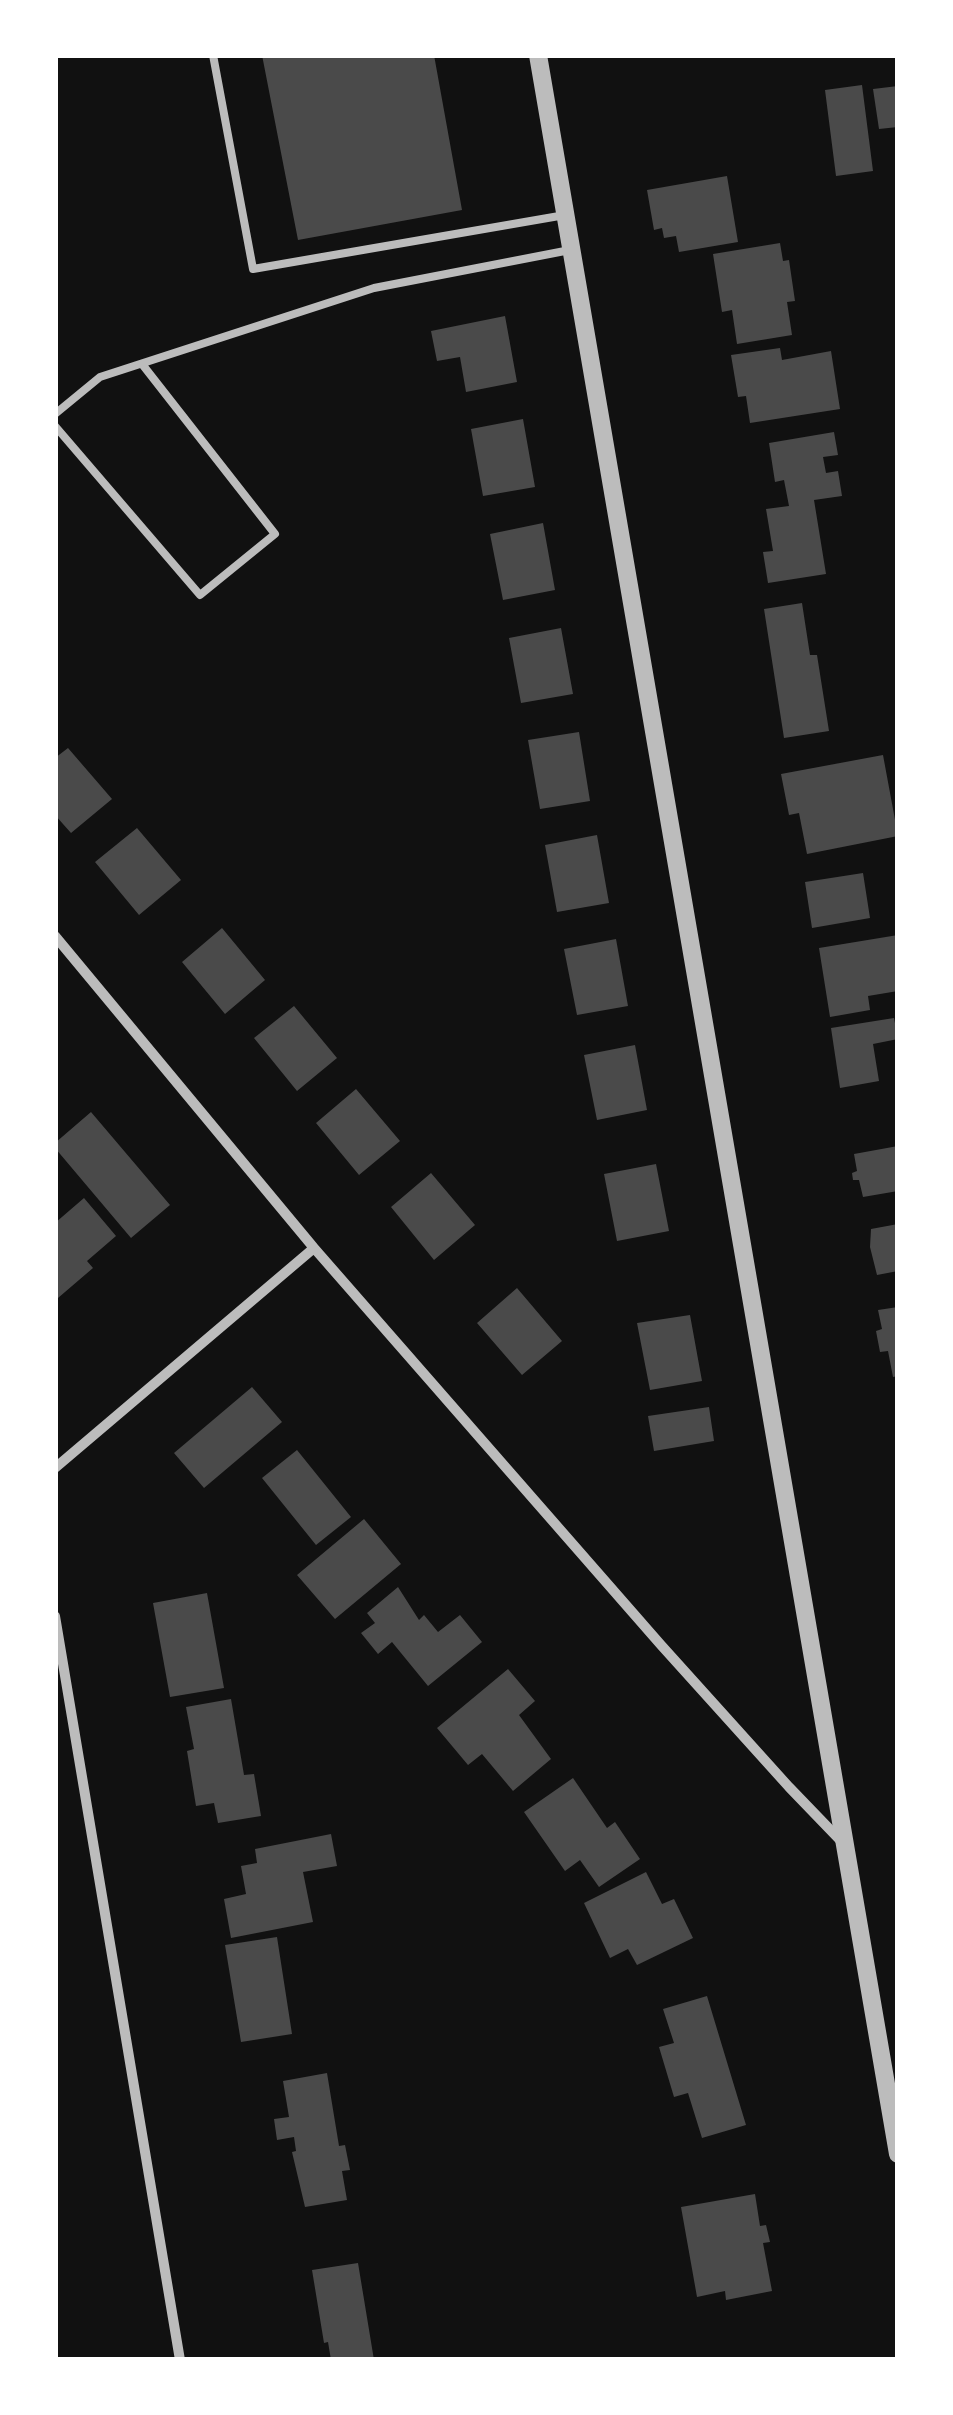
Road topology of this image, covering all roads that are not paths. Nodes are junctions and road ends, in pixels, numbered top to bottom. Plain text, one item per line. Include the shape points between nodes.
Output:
1 (212, 55) edge
2 (538, 55) edge
3 (565, 215) junction
4 (571, 250) junction
5 (142, 364) junction
6 (55, 414) edge
7 (55, 426) edge
8 (55, 936) edge
9 (314, 1248) junction
10 (55, 1468) edge
11 (55, 1616) edge
12 (843, 1842) junction
13 (898, 2154) edge
14 (180, 2360) edge

1 - 3 lane via 253,269
2 - 3 street
3 - 4 street
4 - 5 lane via 374,288
4 - 12 street
5 - 6 lane via 100,377
5 - 7 lane via 275,534 200,595
8 - 9 street
9 - 10 street
9 - 12 street
11 - 14 street
12 - 13 street

